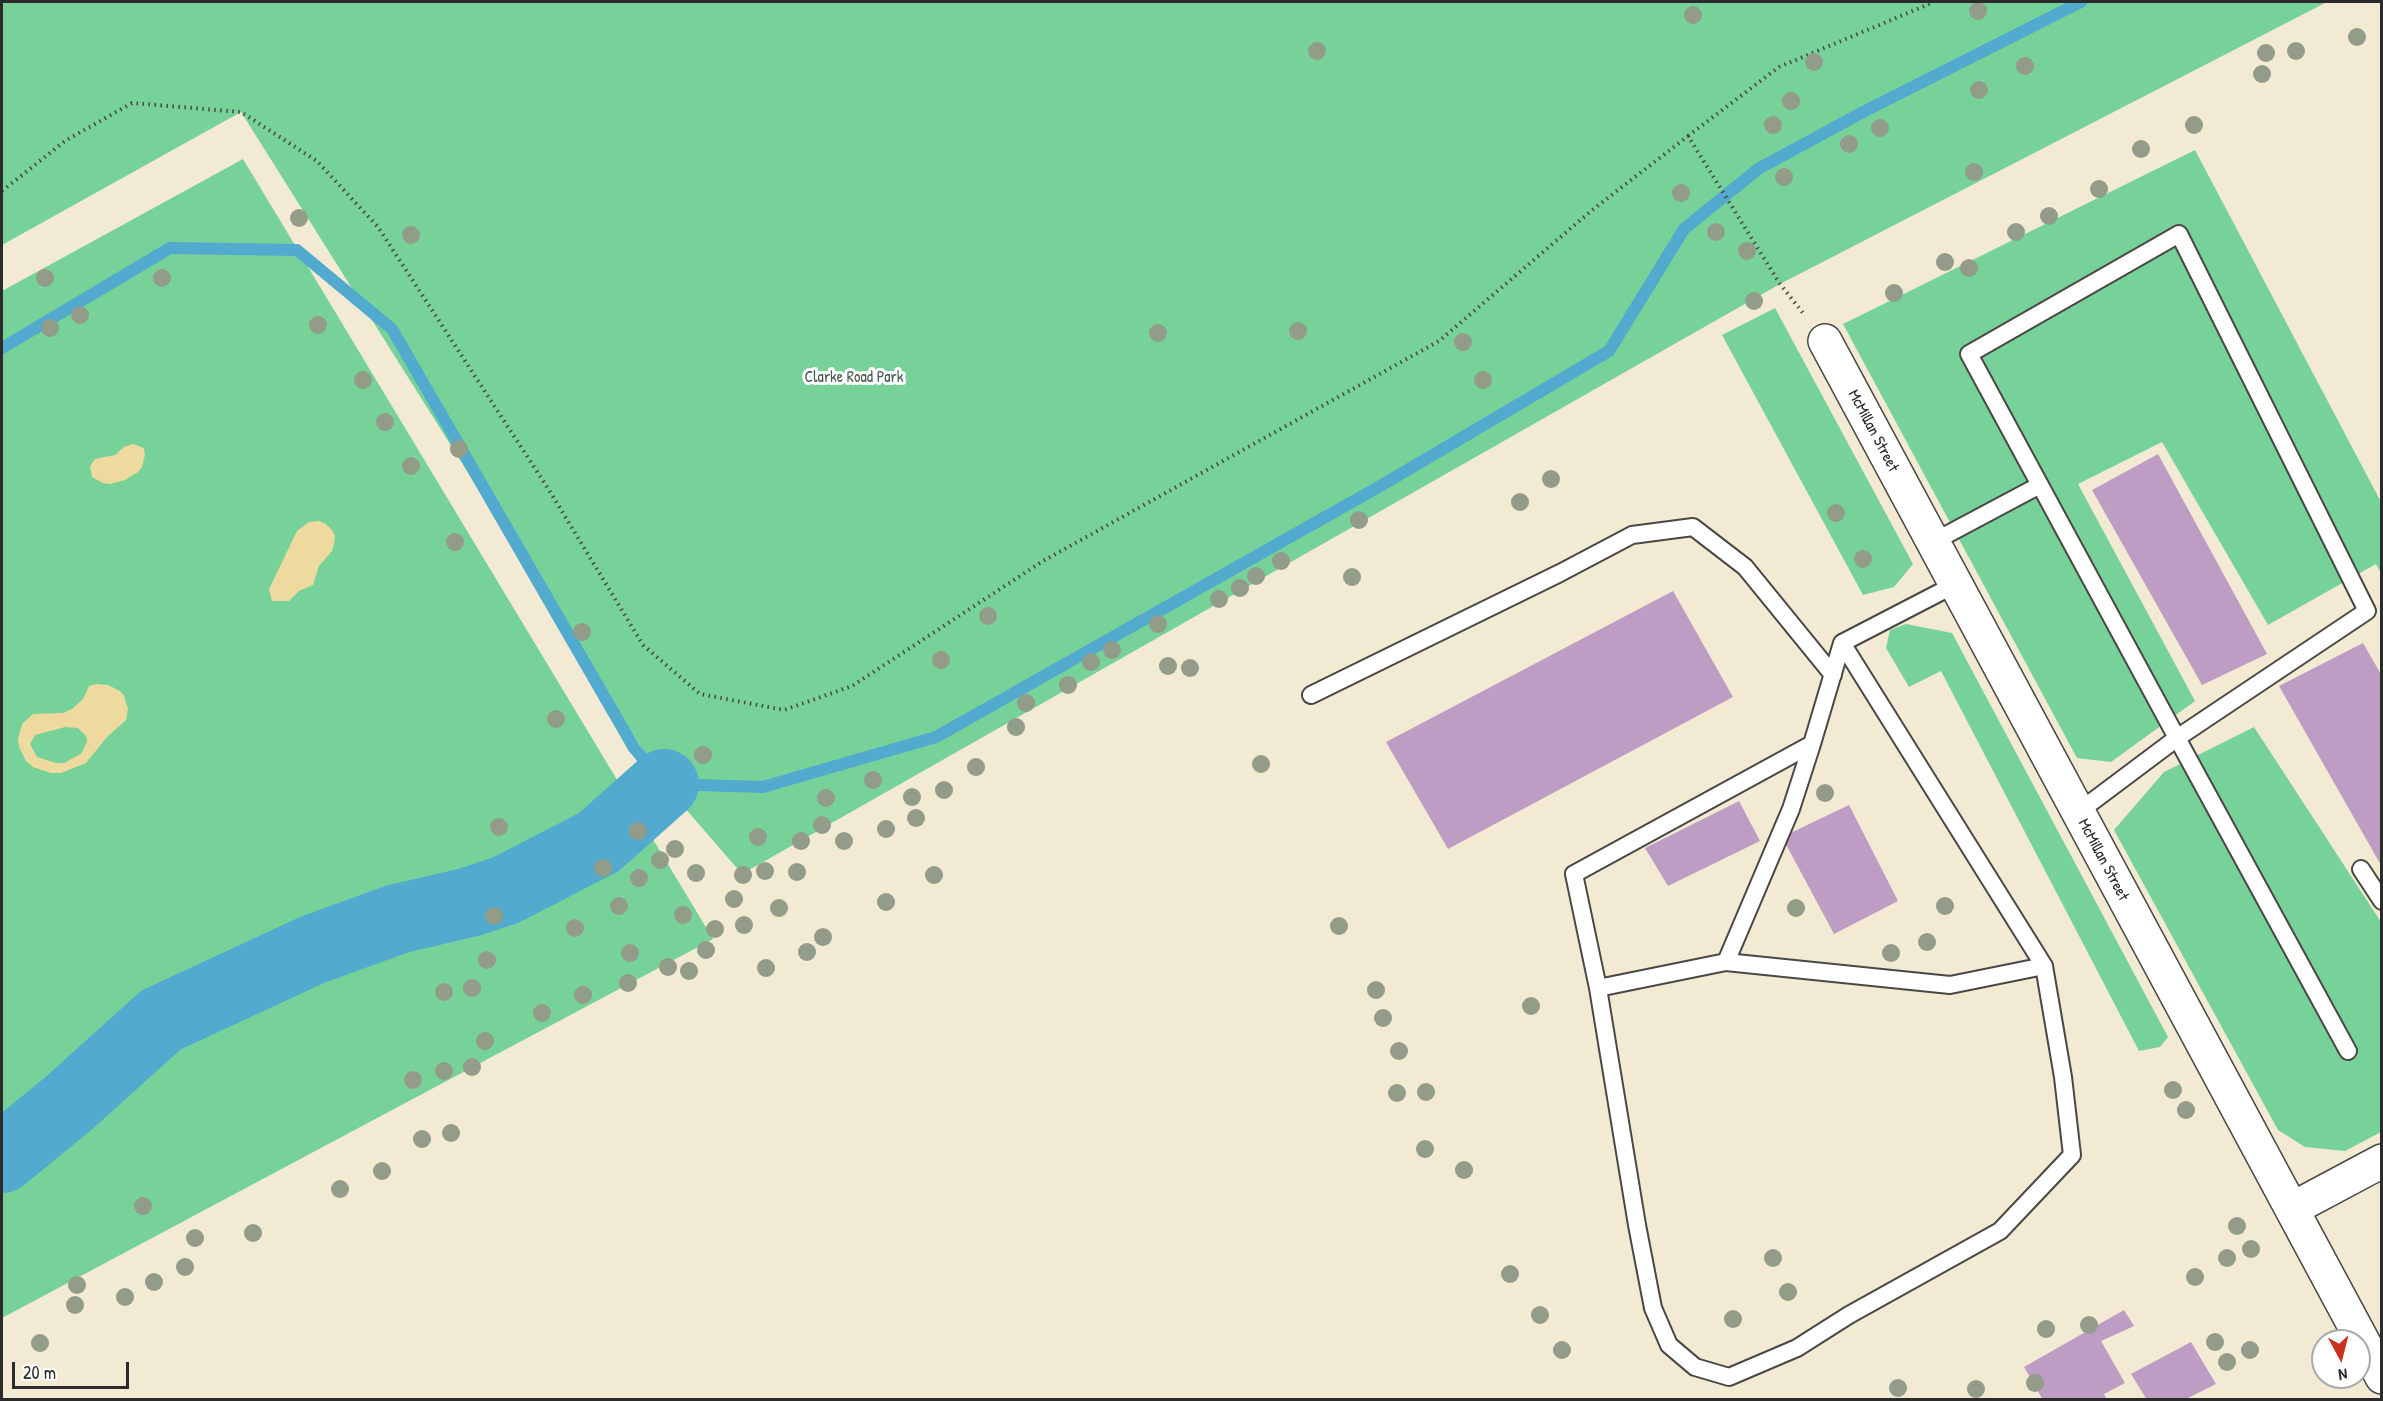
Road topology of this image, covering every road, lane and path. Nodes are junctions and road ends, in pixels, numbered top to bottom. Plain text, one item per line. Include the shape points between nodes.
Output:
1 (1934, 2) edge
2 (1688, 136) junction
3 (2, 191) edge
4 (1825, 342) joint
5 (2040, 485) junction
6 (1933, 542) junction
7 (1956, 584) junction
8 (1842, 644) junction
9 (1833, 675) junction
10 (1311, 695) dead end
11 (2177, 738) junction
12 (1812, 744) junction
13 (2077, 813) junction
14 (2361, 869) dead end
15 (2382, 901) edge
16 (1726, 962) junction
17 (2044, 966) junction
18 (1598, 988) junction
19 (2348, 1051) dead end
20 (2382, 1161) edge
21 (2292, 1209) junction
22 (2382, 1377) edge

1 - 2 path via 1779,67
2 - 3 path via 1591,211 1439,341 1043,561 852,686 784,710 700,694 643,645 549,490 378,227 317,161 241,112 132,103 65,141
2 - 4 path via 1780,284
4 - 6 street, McMillan Street
5 - 6 lane
5 - 11 lane
5 - 11 lane via 1969,354 2179,234 2367,611
6 - 7 street, McMillan Street
7 - 8 lane
7 - 13 street, McMillan Street
8 - 9 lane
8 - 17 lane
9 - 10 lane via 1745,567 1693,527 1632,535
9 - 12 lane
11 - 13 lane
11 - 19 lane
12 - 16 lane via 1791,809
12 - 18 lane via 1574,874
13 - 21 street, McMillan Street
14 - 15 lane
16 - 17 lane via 1950,985
16 - 18 lane
17 - 18 lane via 2072,1155 2000,1231 1797,1348 1729,1377 1695,1367 1669,1345 1653,1308
20 - 21 street
21 - 22 street, McMillan Street

